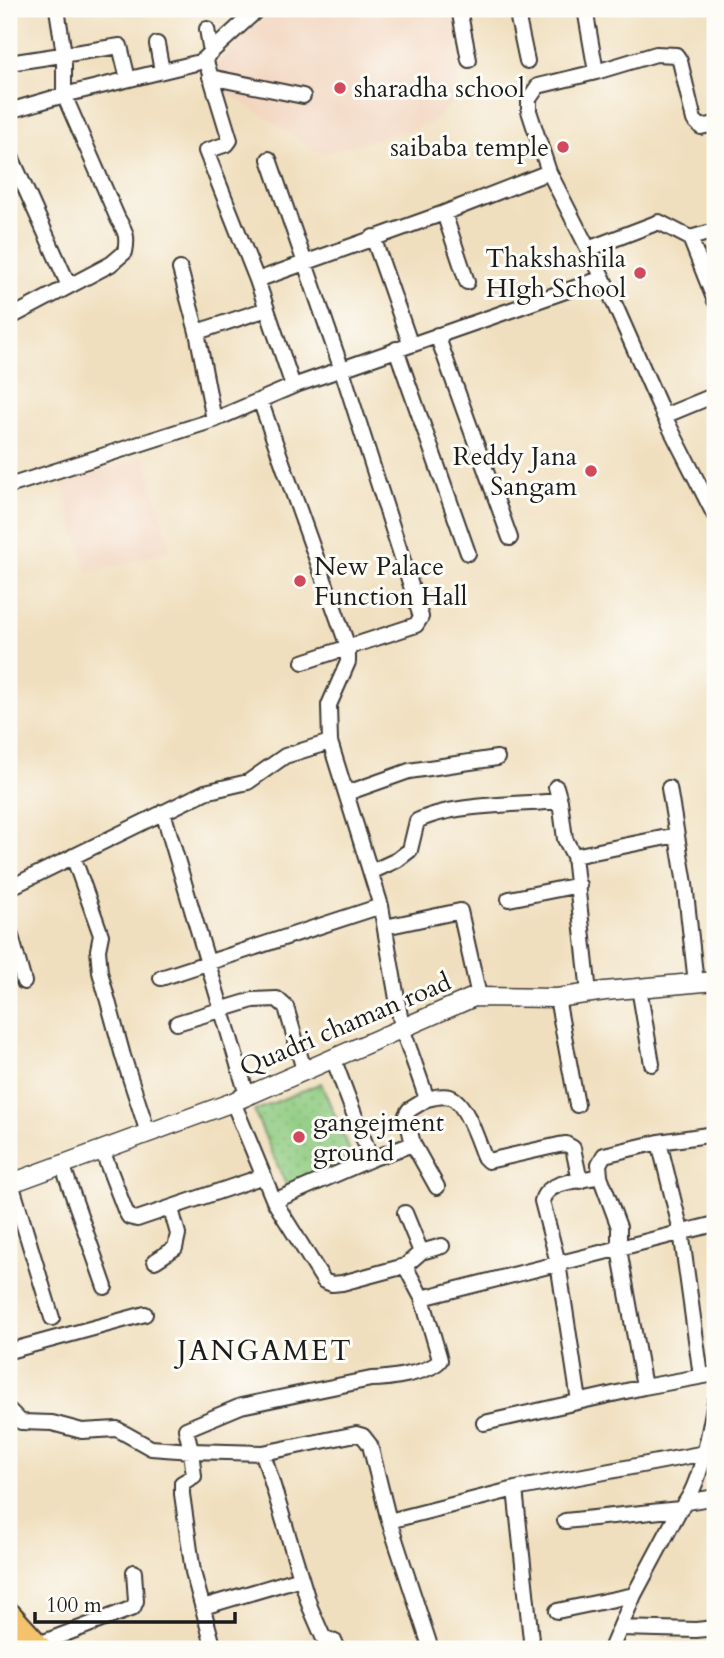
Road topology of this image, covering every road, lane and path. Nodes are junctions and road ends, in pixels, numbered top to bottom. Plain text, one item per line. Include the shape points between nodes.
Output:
1 (57, 9) edge
2 (258, 9) edge
3 (458, 9) edge
4 (516, 9) edge
5 (585, 9) edge
6 (206, 29) dead end
7 (157, 44) dead end
8 (64, 54) junction
9 (208, 55) junction
10 (469, 60) dead end
11 (527, 61) dead end
12 (9, 63) edge
13 (162, 71) junction
14 (596, 72) junction
15 (210, 77) junction
16 (128, 79) junction
17 (64, 95) junction
18 (303, 96) dead end
19 (9, 111) edge
20 (715, 124) edge
21 (9, 152) edge
22 (269, 159) dead end
23 (549, 172) junction
24 (444, 213) junction
25 (715, 231) edge
26 (373, 237) junction
27 (690, 238) junction
28 (588, 249) junction
29 (304, 262) junction
30 (180, 269) dead end
31 (603, 278) junction
32 (257, 280) junction
33 (467, 282) dead end
34 (69, 286) junction
35 (715, 301) edge
36 (267, 309) junction
37 (10, 315) edge
38 (197, 332) junction
39 (437, 335) junction
40 (410, 343) junction
41 (396, 349) junction
42 (341, 370) junction
43 (293, 386) junction
44 (715, 395) edge
45 (260, 400) junction
46 (664, 416) junction
47 (214, 420) junction
48 (708, 485) edge
49 (9, 486) edge
50 (715, 516) edge
51 (510, 538) dead end
52 (468, 553) dead end
53 (348, 647) junction
54 (303, 662) dead end
55 (330, 742) junction
56 (497, 758) dead end
57 (669, 788) dead end
58 (347, 793) junction
59 (163, 812) junction
60 (677, 835) junction
61 (73, 856) junction
62 (574, 856) junction
63 (370, 872) junction
64 (579, 885) junction
65 (9, 888) edge
66 (509, 899) dead end
67 (381, 906) junction
68 (385, 927) junction
69 (9, 929) edge
70 (208, 962) junction
71 (161, 978) dead end
72 (24, 982) dead end
73 (715, 982) edge
74 (696, 983) junction
75 (639, 988) junction
76 (589, 993) junction
77 (479, 996) junction
78 (556, 998) junction
79 (221, 1011) junction
80 (177, 1023) dead end
81 (402, 1028) junction
82 (333, 1058) junction
83 (652, 1064) dead end
84 (304, 1070) junction
85 (240, 1098) junction
86 (427, 1099) junction
87 (577, 1105) dead end
88 (148, 1133) junction
89 (715, 1134) edge
90 (659, 1142) junction
91 (414, 1143) junction
92 (102, 1150) junction
93 (370, 1158) junction
94 (62, 1164) junction
95 (600, 1176) junction
96 (264, 1177) junction
97 (580, 1181) junction
98 (10, 1184) edge
99 (437, 1187) dead end
100 (274, 1201) junction
101 (172, 1209) junction
102 (405, 1213) dead end
103 (715, 1224) edge
104 (681, 1231) junction
105 (442, 1246) dead end
106 (619, 1249) junction
107 (421, 1252) junction
108 (155, 1261) dead end
109 (558, 1263) junction
110 (405, 1266) junction
111 (105, 1287) dead end
112 (422, 1298) junction
113 (145, 1314) dead end
114 (52, 1318) dead end
115 (9, 1351) edge
116 (708, 1375) edge
117 (644, 1387) junction
118 (579, 1401) junction
119 (715, 1402) edge
120 (9, 1410) edge
121 (484, 1423) dead end
122 (191, 1451) junction
123 (263, 1453) junction
124 (705, 1454) junction
125 (515, 1489) junction
126 (715, 1497) edge
127 (684, 1505) junction
128 (389, 1521) junction
129 (565, 1521) dead end
130 (134, 1572) dead end
131 (301, 1578) junction
132 (634, 1595) junction
133 (203, 1607) junction
134 (557, 1611) dead end
135 (9, 1615) edge
136 (715, 1628) edge
137 (620, 1629) junction
138 (35, 1648) edge
139 (215, 1649) edge
140 (336, 1649) edge
141 (431, 1649) edge
142 (532, 1649) edge
143 (611, 1649) edge

1 - 8 street
2 - 9 street
3 - 10 street
4 - 11 street
5 - 14 street
6 - 9 street
7 - 13 street
8 - 12 street
8 - 16 street via 120,46
8 - 17 street
9 - 13 street
9 - 15 street
13 - 16 street
14 - 20 street via 656,54 676,55 694,120 701,127
14 - 23 street via 538,86 529,99
15 - 18 street
15 - 32 street via 230,140 206,152
16 - 17 street
17 - 19 street
17 - 34 street via 128,234 125,252
21 - 34 street
22 - 29 street
23 - 24 street
23 - 28 street
24 - 26 street
24 - 33 street
25 - 27 street
26 - 29 street
26 - 40 street
27 - 28 street via 659,222
27 - 35 street
28 - 31 street
29 - 32 street
29 - 42 street
30 - 38 street
31 - 39 street
31 - 46 street
32 - 36 street
34 - 37 street
36 - 38 street
36 - 43 street
38 - 47 street
39 - 40 street
39 - 51 street
40 - 41 street
41 - 42 street
41 - 52 street
42 - 43 street
42 - 53 street via 421,617 416,625
43 - 45 street
44 - 46 street
45 - 47 street
45 - 53 street
46 - 48 street
47 - 49 street
48 - 50 street
53 - 54 street
53 - 55 street via 348,662 329,705
55 - 58 street
55 - 59 street via 285,756 248,782 205,792
56 - 58 street via 408,771
57 - 60 street
58 - 63 street
59 - 61 street
59 - 70 street
60 - 62 street
60 - 74 street
61 - 65 street
61 - 88 street via 101,935 100,972
62 - 63 street via 565,839 558,794 426,817 417,821 410,850
62 - 64 street
63 - 67 street
64 - 66 street
64 - 76 street
67 - 68 street
67 - 70 street
68 - 77 street via 460,911
68 - 81 street
69 - 72 street
70 - 71 street
70 - 79 street
73 - 74 street, Quadri chaman road
74 - 75 street, Quadri chaman road
75 - 76 street, Quadri chaman road
75 - 83 street
76 - 78 street, Quadri chaman road
77 - 78 street, Quadri chaman road
77 - 81 street, Quadri chaman road
78 - 87 street
79 - 80 street
79 - 84 street via 253,1000 277,999 286,1007
79 - 85 street
81 - 82 street, Quadri chaman road
81 - 86 street
82 - 84 street, Quadri chaman road
82 - 93 street
84 - 85 street, Quadri chaman road
85 - 88 street, Quadri chaman road
85 - 96 street
86 - 91 street via 406,1115
86 - 97 street via 452,1097 462,1106 488,1161 570,1146
88 - 92 street, Quadri chaman road
89 - 90 street
90 - 95 street via 604,1156 598,1164
90 - 104 street
91 - 93 street
91 - 99 street
92 - 94 street, Quadri chaman road
92 - 101 street via 129,1217 142,1219
93 - 100 street
94 - 98 street, Quadri chaman road
94 - 111 street
95 - 97 street
95 - 106 street via 619,1227
96 - 100 street
96 - 101 street
97 - 109 street via 551,1186 544,1193 542,1201
98 - 114 street
100 - 110 street via 324,1281 342,1283
101 - 108 street via 175,1248
102 - 107 street
103 - 104 street
104 - 106 street
104 - 116 street
105 - 107 street
106 - 109 street
106 - 117 street
107 - 110 street
109 - 112 street
109 - 118 street
110 - 112 street
112 - 122 street via 439,1356 437,1365 241,1406 186,1429
113 - 115 street
116 - 117 street
117 - 118 street
118 - 121 street
119 - 124 street
120 - 122 street via 21,1422 52,1423 82,1431 117,1429 151,1448
122 - 123 street
122 - 133 street via 194,1476 182,1483 182,1494
123 - 128 street via 363,1436 370,1445
123 - 131 street
124 - 125 street
124 - 127 street
125 - 128 street
125 - 142 street
126 - 127 street
127 - 129 street
127 - 132 street
128 - 141 street
130 - 138 street via 133,1608
131 - 133 street
131 - 140 street via 323,1637 335,1642
132 - 134 street
132 - 137 street
133 - 139 street
135 - 138 highway
136 - 137 street
137 - 143 street

